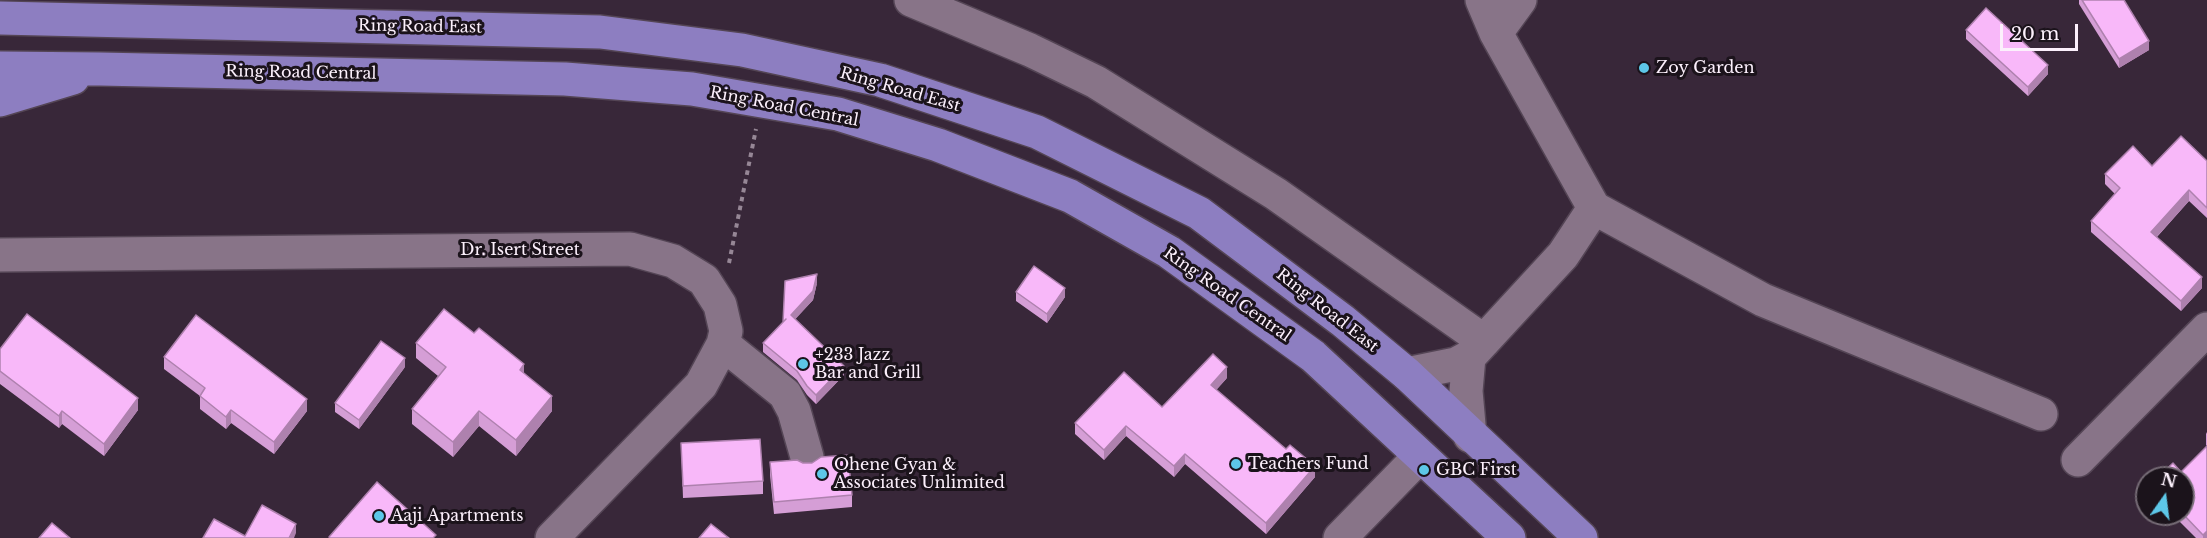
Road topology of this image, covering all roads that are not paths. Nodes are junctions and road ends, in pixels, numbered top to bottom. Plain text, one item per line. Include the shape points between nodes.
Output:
1 (32, 0) edge
2 (911, 0) edge
3 (1482, 0) edge
4 (1520, 0) edge
5 (0, 18) edge
6 (79, 19) junction
7 (1496, 33) junction
8 (0, 68) edge
9 (100, 69) junction
10 (0, 100) edge
11 (1594, 208) junction
12 (0, 255) edge
13 (2207, 329) edge
14 (723, 344) junction
15 (1476, 349) junction
16 (1407, 375) junction
17 (2041, 414) dead end
18 (1470, 436) junction
19 (807, 457) dead end
20 (1419, 457) junction
21 (2078, 460) dead end
22 (552, 538) edge
23 (1340, 538) edge
24 (1509, 538) edge
25 (1581, 538) edge

1 - 6 main road
2 - 15 street via 1095,82 1276,194
3 - 7 street
4 - 7 street
5 - 6 main road
6 - 16 main road, Ring Road East via 600,32 741,50 880,80 1037,132 1199,213 1343,321
7 - 11 street
8 - 9 main road, Ring Road Central
9 - 10 main road
9 - 20 main road, Ring Road Central via 565,79 692,89 838,114 938,144 1070,196 1170,252 1313,356
11 - 15 street via 1563,255
11 - 17 street via 1763,300
12 - 14 street, Dr. Isert Street via 630,249 673,261 704,280 720,305 726,331
13 - 21 street
14 - 19 street via 784,394 794,411
14 - 22 street, Dr. Isert Street via 701,386
15 - 16 street via 1456,364
15 - 18 street via 1466,392
16 - 18 main road, Ring Road East
18 - 25 main road, Ring Road East
20 - 23 street
20 - 24 main road, Ring Road Central

